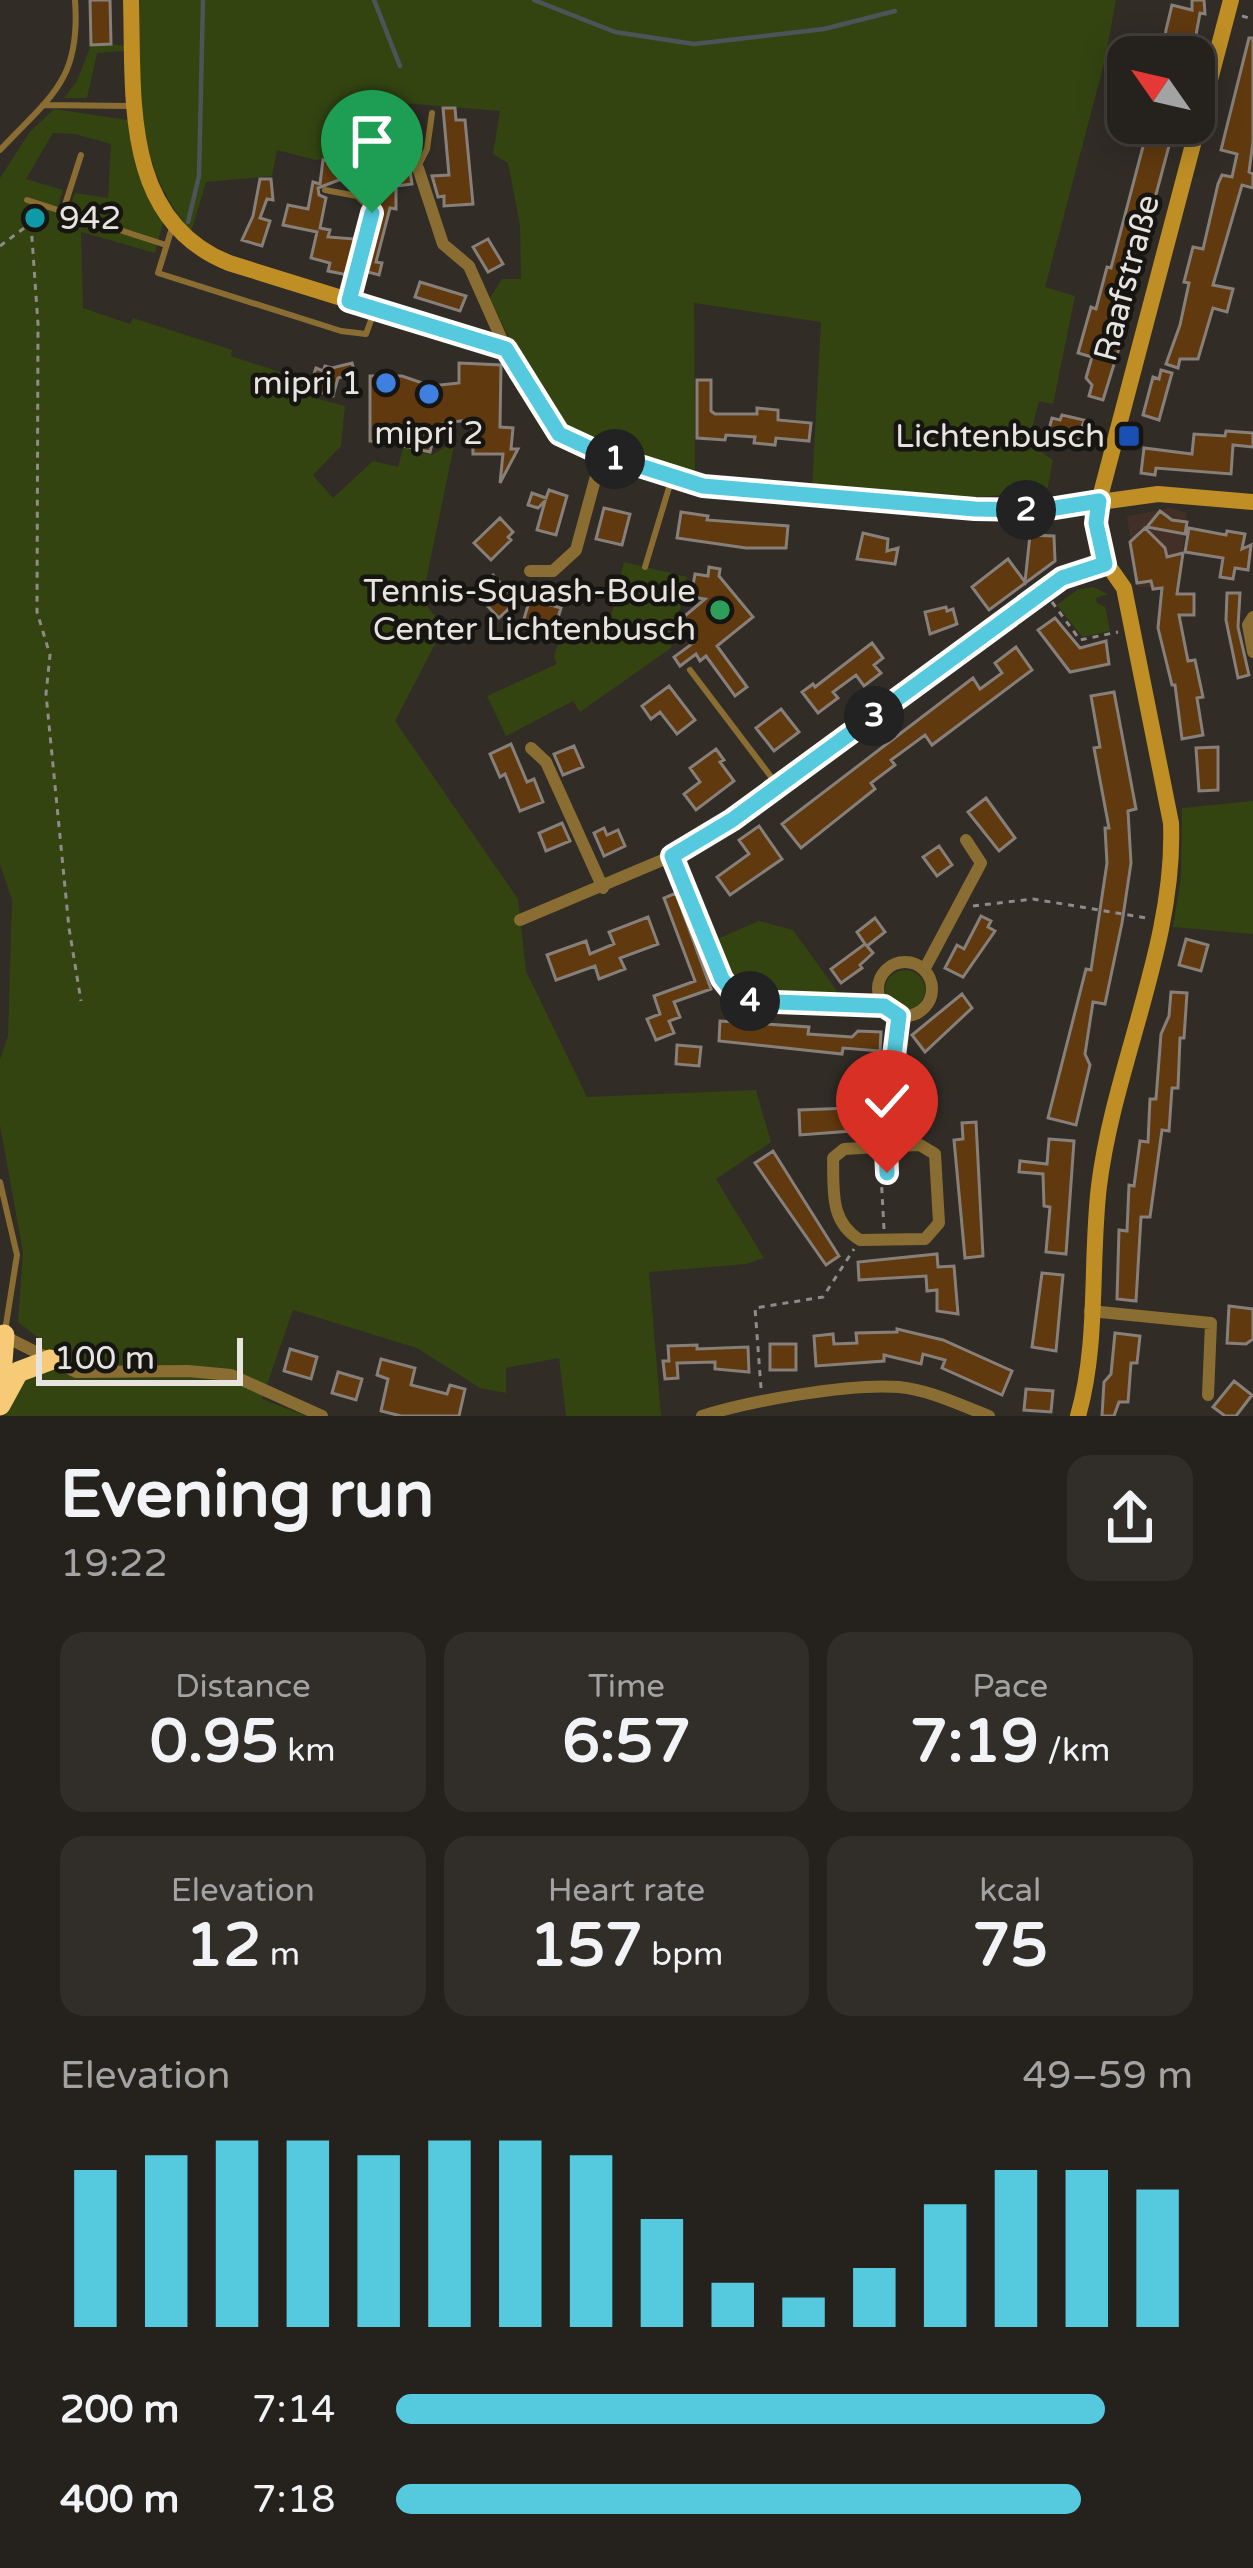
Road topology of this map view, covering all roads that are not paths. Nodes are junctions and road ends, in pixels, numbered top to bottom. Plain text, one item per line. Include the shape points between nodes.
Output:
1 (75, 0) edge
2 (131, 0) edge
3 (1231, 0) edge
4 (43, 105) junction
5 (134, 106) junction
6 (433, 113) dead end
7 (0, 150) edge
8 (81, 154) dead end
9 (418, 168) joint
10 (325, 190) dead end
11 (26, 200) dead end
12 (63, 211) junction
13 (174, 224) junction
14 (166, 245) junction
15 (349, 301) junction
16 (375, 308) junction
17 (506, 349) junction
18 (602, 454) junction
19 (672, 478) junction
20 (1099, 501) junction
21 (1253, 502) edge
22 (1105, 564) junction
23 (645, 567) dead end
24 (530, 571) dead end
25 (1253, 617) edge
26 (1253, 652) edge
27 (690, 670) dead end
28 (531, 748) dead end
29 (778, 786) junction
30 (966, 840) dead end
31 (672, 856) junction
32 (604, 888) junction
33 (520, 920) dead end
34 (924, 970) junction
35 (884, 1006) junction
36 (899, 1016) junction
37 (890, 1146) junction
38 (0, 1182) edge
39 (1090, 1311) junction
40 (2, 1334) edge
41 (50, 1360) junction
42 (0, 1391) edge
43 (1208, 1395) dead end
44 (0, 1405) edge
45 (322, 1416) edge
46 (702, 1416) edge
47 (989, 1416) edge
48 (1078, 1416) edge

1 - 4 lane via 73,58
2 - 5 street
3 - 20 street, Raafstraße
4 - 5 lane
4 - 7 lane
5 - 13 street via 146,177
6 - 9 lane
8 - 12 lane
9 - 17 street via 442,244 469,266
10 - 15 lane via 356,196 372,213
11 - 12 lane
12 - 14 lane
13 - 14 lane
13 - 15 street via 216,258
14 - 16 lane via 158,272 341,331 366,334
15 - 16 street
16 - 17 street
17 - 18 street via 559,434
18 - 19 street
18 - 24 street via 576,550 553,572
19 - 20 street via 975,509
19 - 23 lane
20 - 21 street via 1158,494
20 - 22 street, Raafstraße
22 - 29 street via 1044,591
22 - 39 street, Raafstraße via 1124,588 1171,824 1171,876 1110,1121
25 - 26 street
27 - 29 lane
28 - 32 street via 546,761
29 - 31 street
30 - 34 street via 981,863
31 - 32 street
31 - 35 street via 734,994
32 - 33 street
34 - 35 street via 908,963 884,973
34 - 36 street via 932,986 928,1003
35 - 36 street
36 - 37 street
37 - 37 street via 920,1145 935,1154 939,1223 926,1238 860,1240 834,1210 833,1158 844,1149
38 - 40 lane via 17,1255
39 - 43 street via 1211,1323
39 - 48 street, Raafstraße
40 - 41 street
40 - 42 highway
41 - 44 highway via 18,1372
41 - 45 street via 86,1374 231,1376
46 - 47 street via 762,1401 898,1387

